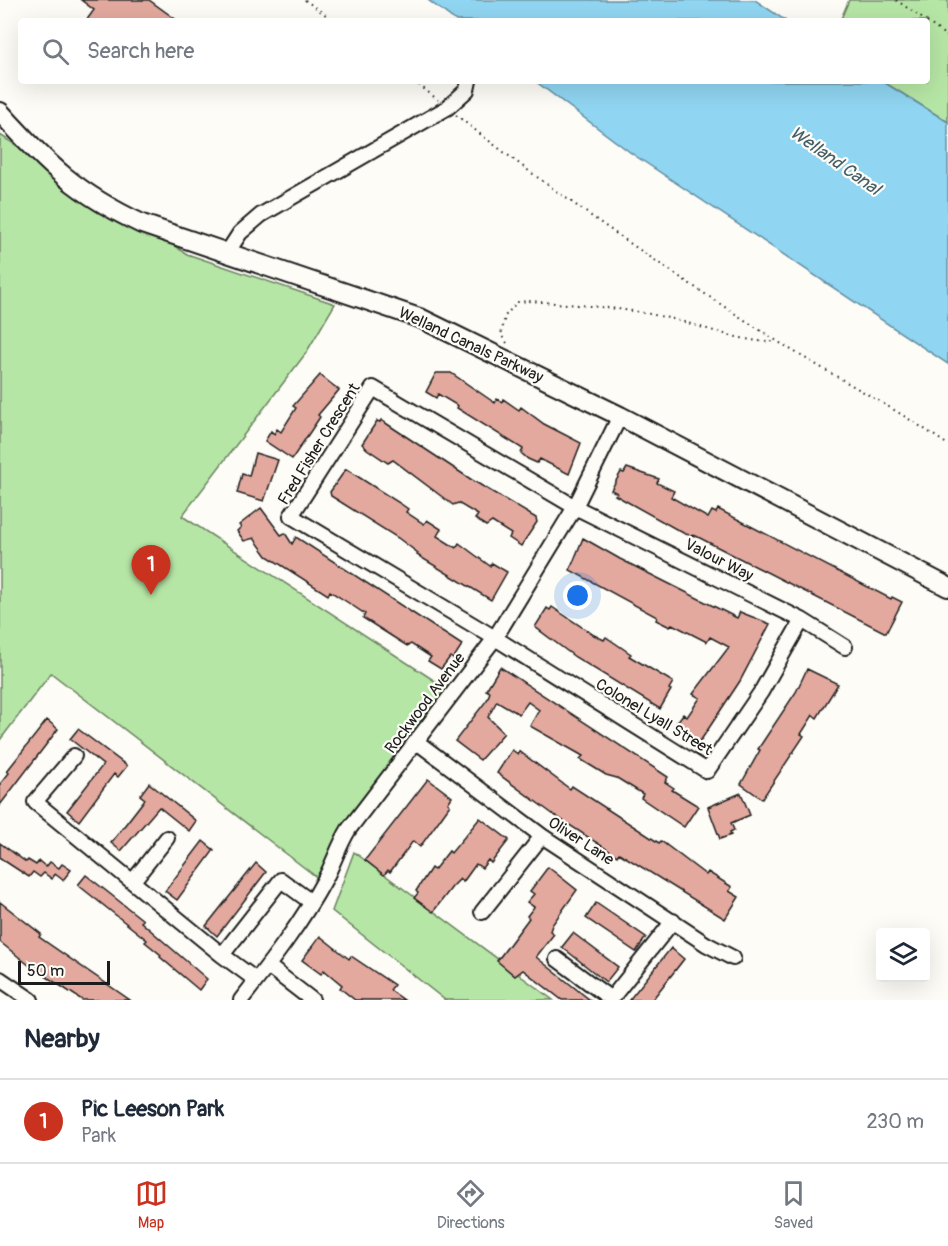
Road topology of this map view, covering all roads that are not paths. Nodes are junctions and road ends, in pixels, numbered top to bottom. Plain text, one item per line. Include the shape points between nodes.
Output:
1 (468, 84) edge
2 (0, 112) edge
3 (227, 253) junction
4 (620, 416) junction
5 (575, 507) junction
6 (948, 587) edge
7 (802, 620) junction
8 (495, 638) junction
9 (845, 647) dead end
10 (417, 742) junction
11 (74, 756) dead end
12 (542, 836) junction
13 (167, 838) dead end
14 (133, 881) junction
15 (310, 902) junction
16 (482, 912) dead end
17 (673, 921) junction
18 (222, 955) junction
19 (733, 958) dead end
20 (557, 959) dead end
21 (268, 966) junction
22 (0, 979) edge
23 (256, 980) junction
24 (32, 1000) edge
25 (241, 1000) edge
26 (312, 1000) edge
27 (611, 1000) edge

1 - 3 street via 447,108 261,215 240,233
2 - 3 main road, Welland Canals Parkway via 45,161 94,199 142,224
3 - 4 main road, Welland Canals Parkway via 422,319
4 - 5 street, Rockwood Avenue
4 - 6 main road, Welland Canals Parkway
5 - 7 street, Valour Way
5 - 8 street, Rockwood Avenue
5 - 8 street, Fred Fisher Crescent via 373,388 291,516
7 - 8 street, Colonel Lyall Street via 761,692 707,771
7 - 9 street, Valour Way
8 - 10 street, Rockwood Avenue
10 - 12 street, Oliver Lane
10 - 15 street, Rockwood Avenue via 349,829
11 - 14 street via 35,802
12 - 16 street
12 - 17 street, Oliver Lane
13 - 14 street
14 - 18 street
15 - 18 street via 281,880
15 - 21 street, Rockwood Avenue
17 - 19 street, Oliver Lane
17 - 27 street
18 - 23 street
20 - 27 street
21 - 23 street, Rockwood Avenue
21 - 26 street
22 - 24 street
23 - 25 street, Rockwood Avenue

